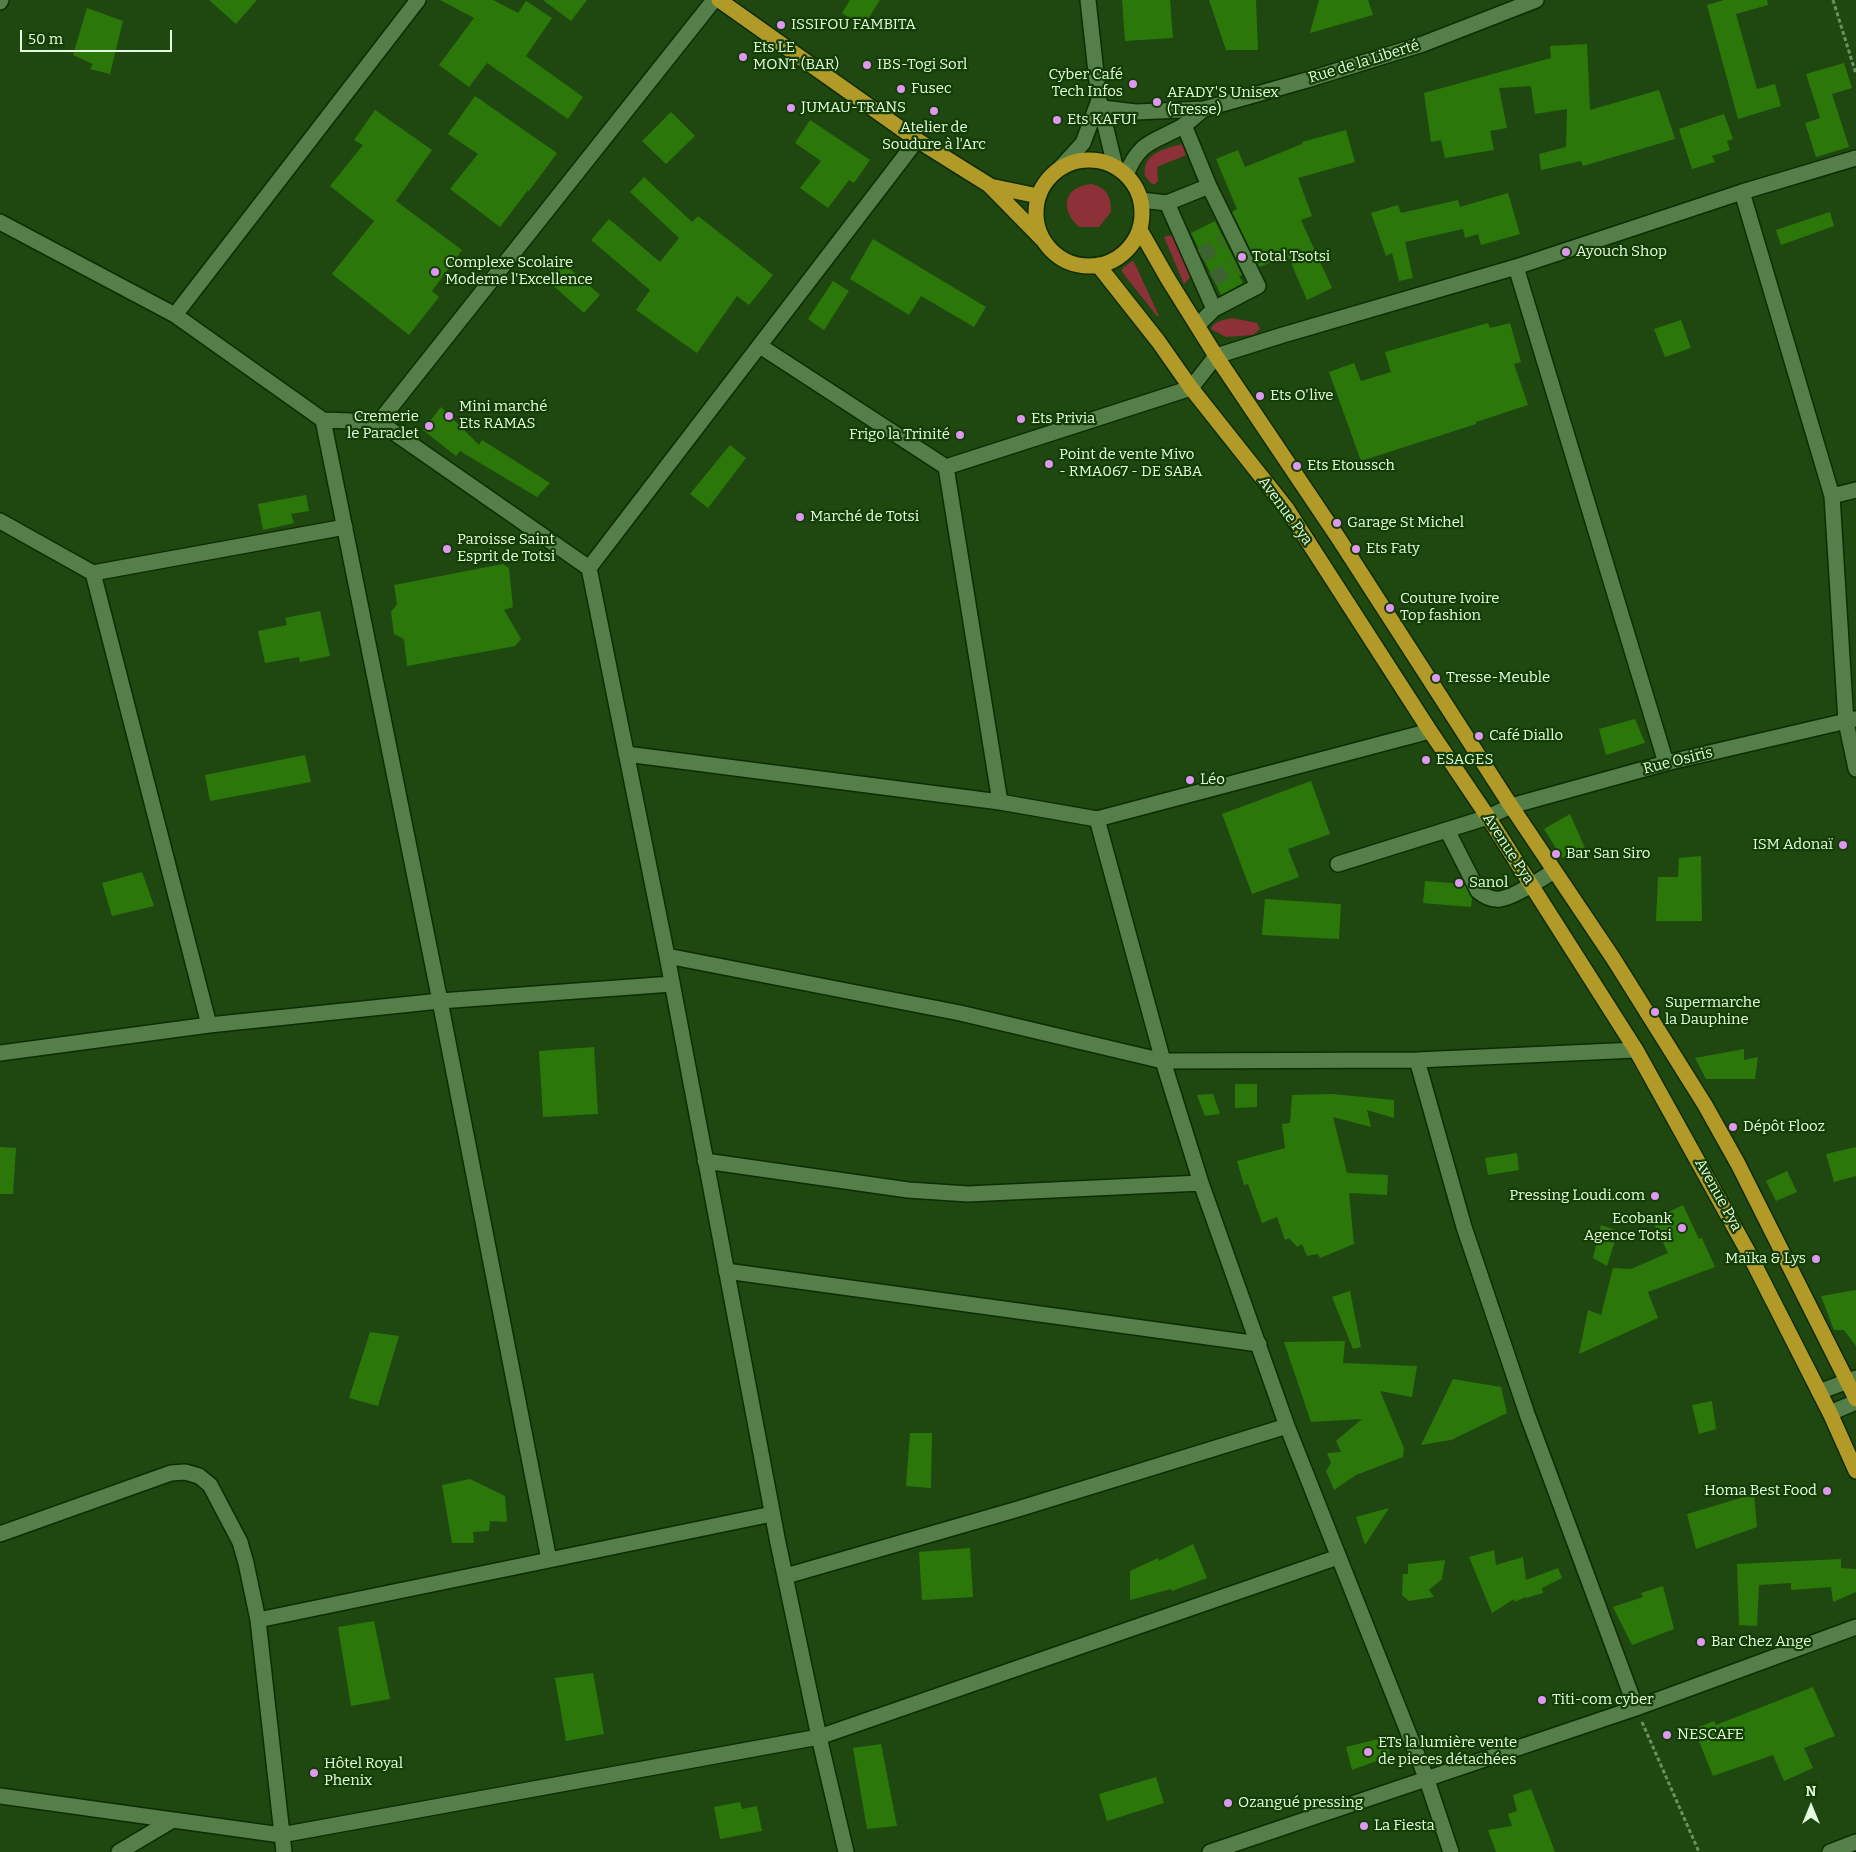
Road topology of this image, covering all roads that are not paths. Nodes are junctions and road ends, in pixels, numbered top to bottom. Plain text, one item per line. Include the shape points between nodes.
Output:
1 (418, 0) edge
2 (714, 0) edge
3 (719, 0) edge
4 (1088, 0) edge
5 (1536, 0) edge
6 (1521, 3) edge
7 (1100, 104) junction
8 (1204, 109) junction
9 (1184, 125) junction
10 (917, 140) junction
11 (1856, 158) edge
12 (1061, 167) junction
13 (1121, 170) junction
14 (988, 185) junction
15 (1208, 186) junction
16 (1742, 192) junction
17 (1038, 196) junction
18 (1141, 200) junction
19 (1167, 203) junction
20 (0, 222) edge
21 (1140, 230) junction
22 (1042, 239) junction
23 (1098, 265) junction
24 (1516, 267) junction
25 (1214, 309) junction
26 (175, 315) junction
27 (1198, 326) junction
28 (760, 346) junction
29 (1216, 356) junction
30 (1191, 388) junction
31 (324, 420) junction
32 (379, 422) junction
33 (946, 467) junction
34 (1856, 490) edge
35 (1832, 496) junction
36 (0, 521) edge
37 (345, 527) junction
38 (589, 568) junction
39 (93, 573) junction
40 (1851, 720) edge
41 (1430, 731) junction
42 (626, 754) junction
43 (1666, 763) junction
44 (1856, 769) edge
45 (1000, 802) junction
46 (1511, 806) junction
47 (1488, 817) junction
48 (1096, 819) junction
49 (1447, 830) junction
50 (1338, 864) dead end
51 (1554, 871) junction
52 (1532, 886) junction
53 (667, 956) junction
54 (672, 984) junction
55 (440, 1001) junction
56 (209, 1025) junction
57 (1636, 1050) junction
58 (0, 1053) edge
59 (1417, 1060) junction
60 (1163, 1061) junction
61 (705, 1161) junction
62 (1201, 1183) junction
63 (726, 1271) junction
64 (1259, 1344) junction
65 (1852, 1380) edge
66 (1819, 1392) junction
67 (1856, 1401) edge
68 (1830, 1413) junction
69 (1287, 1426) junction
70 (1856, 1471) edge
71 (772, 1514) junction
72 (0, 1534) edge
73 (1338, 1557) junction
74 (549, 1560) junction
75 (786, 1576) junction
76 (258, 1620) junction
77 (1856, 1627) edge
78 (1636, 1708) junction
79 (819, 1737) junction
80 (1427, 1780) junction
81 (0, 1796) edge
82 (171, 1821) junction
83 (281, 1835) junction
84 (1856, 1842) edge
85 (119, 1852) edge
86 (284, 1852) edge
87 (846, 1852) edge
88 (1210, 1852) edge
89 (1451, 1852) edge
90 (1830, 1852) edge

1 - 26 street
2 - 32 street
3 - 10 main road
4 - 7 street
5 - 6 street, Rue de la Liberté
6 - 8 street, Rue de la Liberté via 1423,44
7 - 8 street via 1136,112
7 - 12 street via 1083,143
7 - 13 street
8 - 9 street
9 - 13 street via 1142,148
9 - 15 street
10 - 14 main road
10 - 28 street
11 - 16 street
12 - 13 main road via 1079,160 1098,160
12 - 17 main road via 1044,182
13 - 18 main road via 1135,186
14 - 17 main road
14 - 22 main road
15 - 19 street
15 - 25 street via 1227,238 1239,262 1258,286
16 - 24 street
16 - 35 street
17 - 22 main road via 1035,210
18 - 19 street
18 - 21 main road
19 - 25 street via 1208,283
20 - 26 street
21 - 23 main road via 1116,259
21 - 27 main road, Avenue Pya
22 - 23 main road via 1052,252 1066,261
23 - 30 main road, Avenue Pya
24 - 29 street
24 - 43 street
25 - 27 street
26 - 31 street
27 - 29 main road, Avenue Pya
28 - 33 street
28 - 38 street
29 - 30 street
29 - 46 main road, Avenue Pya via 1318,506
30 - 33 street
30 - 41 main road, Avenue Pya via 1287,509
31 - 32 street
31 - 37 street
32 - 38 street
33 - 45 street
34 - 35 street
35 - 40 street
36 - 39 street
37 - 39 street
37 - 55 street
38 - 42 street
39 - 56 street
40 - 43 street, Rue Osiris
40 - 44 street
41 - 47 main road, Avenue Pya
41 - 48 street
42 - 45 street
42 - 53 street
43 - 46 street, Rue Osiris
45 - 48 street
46 - 47 street, Rue Osiris
46 - 51 main road, Avenue Pya
47 - 49 street, Rue Osiris
47 - 52 main road, Avenue Pya
48 - 60 street
49 - 50 street, Rue Osiris
49 - 52 street via 1478,891 1486,897 1500,899
51 - 52 street
51 - 65 main road, Avenue Pya via 1705,1105
52 - 57 main road, Avenue Pya
53 - 54 street
53 - 60 street via 960,1012
54 - 55 street
54 - 61 street
55 - 56 street
55 - 74 street
56 - 58 street
57 - 59 street
57 - 66 main road, Avenue Pya via 1748,1250
59 - 60 street
59 - 78 street via 1464,1227 1528,1414
60 - 62 street
61 - 62 street via 940,1193
61 - 63 street
62 - 64 street
63 - 64 street
63 - 71 street
64 - 69 street
65 - 66 street
65 - 67 main road, Avenue Pya
66 - 68 main road, Avenue Pya
67 - 68 street
68 - 70 main road, Avenue Pya
69 - 73 street
69 - 75 street
71 - 74 street
71 - 75 street
72 - 76 street via 171,1473 199,1476 210,1484 240,1542
73 - 79 street
73 - 80 street
74 - 76 street
75 - 79 street
76 - 83 street
77 - 78 street
78 - 80 street
79 - 83 street
79 - 87 street
80 - 88 street
80 - 89 street
81 - 82 street
82 - 83 street
82 - 85 street
83 - 86 street
84 - 90 street

